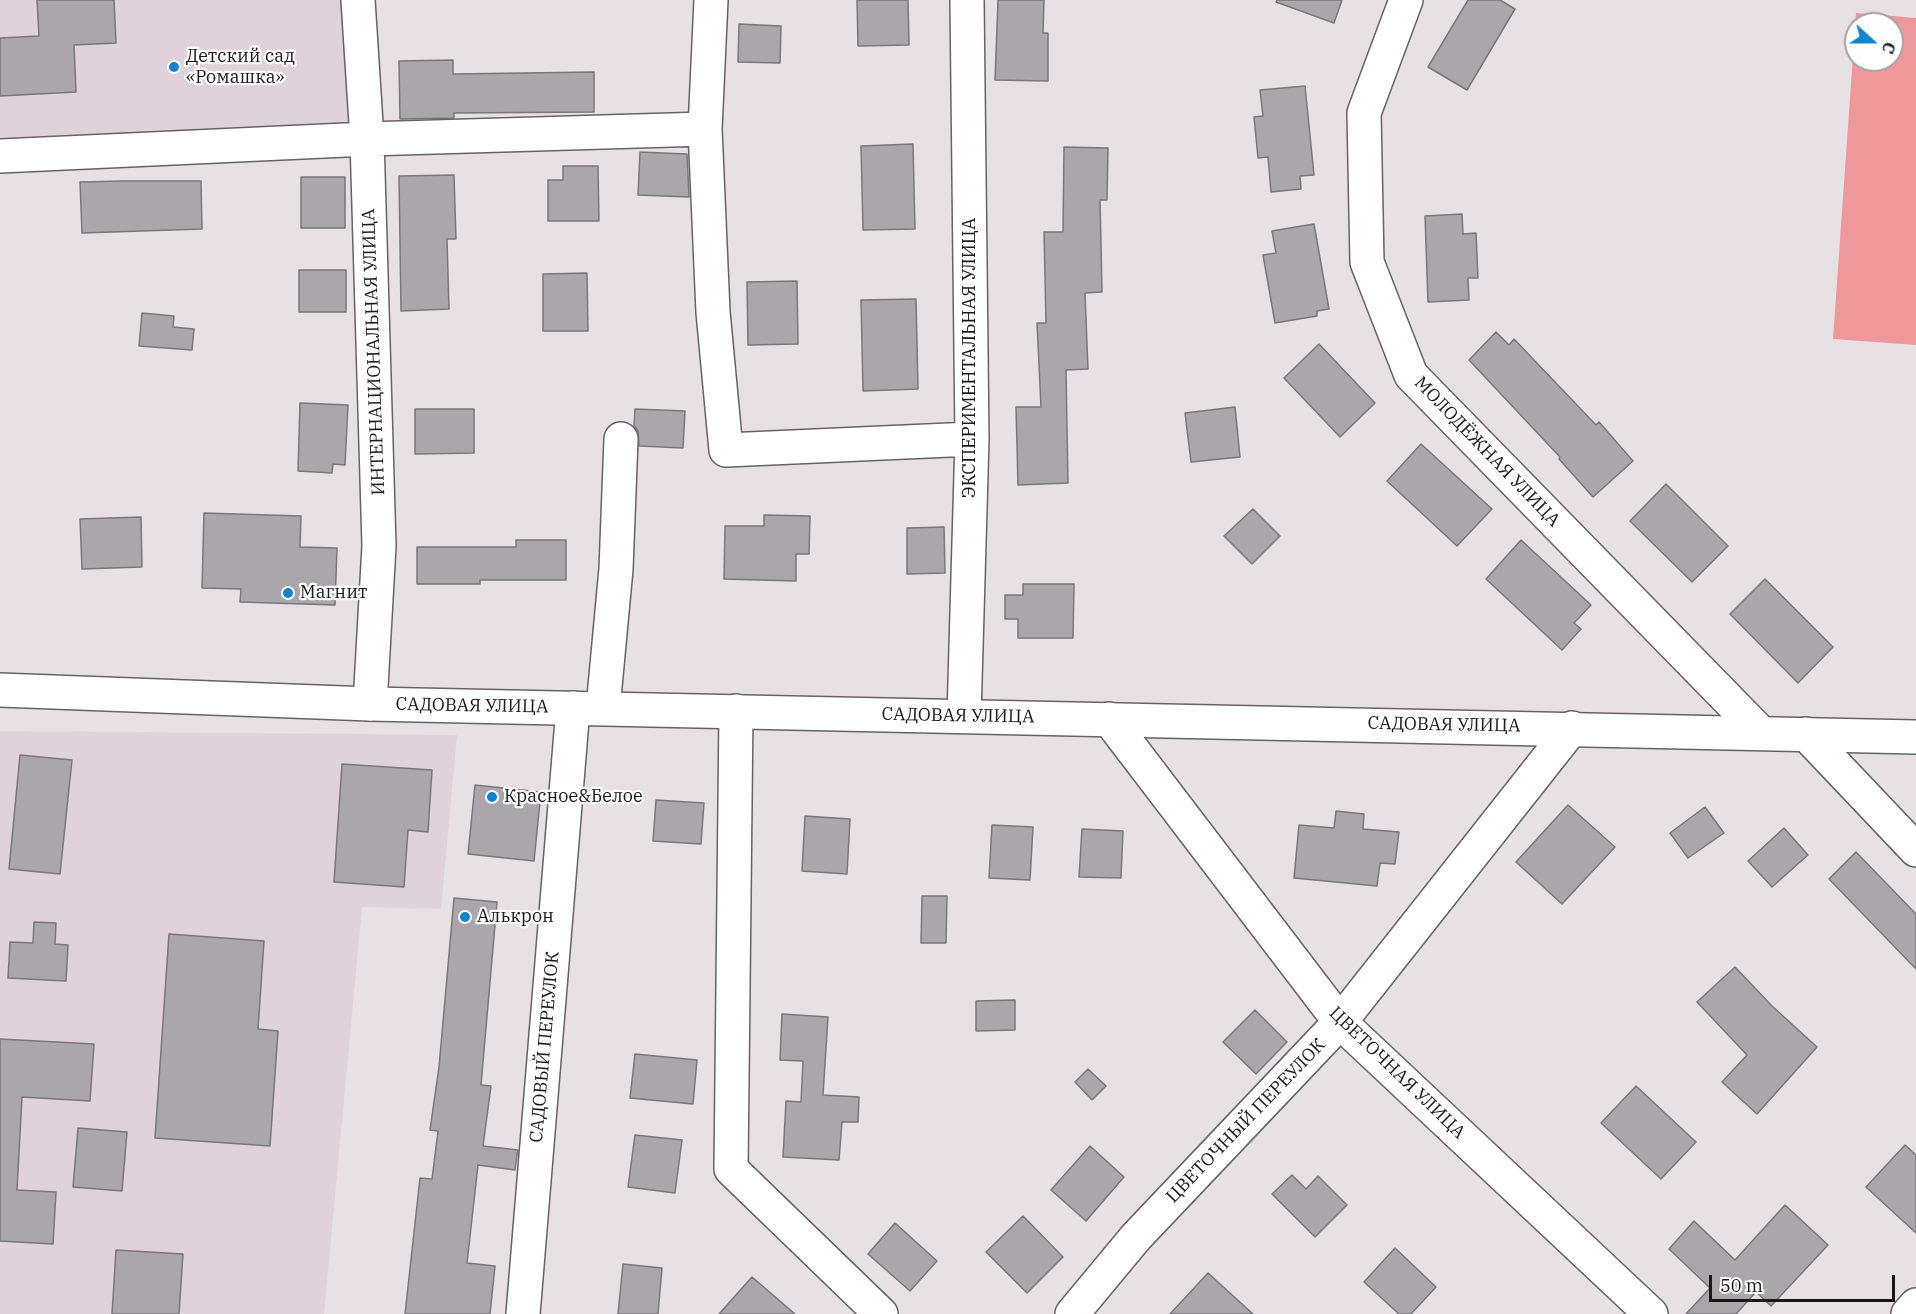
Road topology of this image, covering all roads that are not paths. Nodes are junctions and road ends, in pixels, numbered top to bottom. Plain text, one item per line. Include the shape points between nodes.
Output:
1 (358, 0) edge
2 (711, 0) edge
3 (967, 0) edge
4 (1406, 0) edge
5 (705, 129) junction
6 (367, 139) junction
7 (0, 156) edge
8 (621, 439) dead end
9 (972, 439) junction
10 (0, 690) edge
11 (370, 704) junction
12 (588, 708) junction
13 (736, 711) junction
14 (964, 716) junction
15 (1109, 719) junction
16 (1572, 728) junction
17 (1760, 732) junction
18 (1806, 734) junction
19 (1916, 737) edge
20 (1916, 850) edge
21 (1340, 1022) junction
22 (1916, 1305) edge
23 (522, 1314) edge
24 (881, 1314) edge
25 (1072, 1314) edge
26 (1651, 1314) edge
27 (1908, 1314) edge

1 - 6 street, ИНТЕРНАЦИОНАЛЬНАЯ УЛИЦА
2 - 5 street
3 - 9 street, ЭКСПЕРИМЕНТАЛЬНАЯ УЛИЦА
4 - 17 street, МОЛОДЁЖНАЯ УЛИЦА via 1364,113 1367,262 1411,375
5 - 6 street
5 - 9 street via 712,302 726,450
6 - 7 street
6 - 11 street, ИНТЕРНАЦИОНАЛЬНАЯ УЛИЦА via 380,546
8 - 12 street, САДОВЫЙ ПЕРЕУЛОК via 616,569
9 - 14 street, ЭКСПЕРИМЕНТАЛЬНАЯ УЛИЦА
10 - 11 street, САДОВАЯ УЛИЦА
11 - 12 street, САДОВАЯ УЛИЦА
12 - 13 street, САДОВАЯ УЛИЦА
12 - 23 street, САДОВЫЙ ПЕРЕУЛОК
13 - 14 street, САДОВАЯ УЛИЦА
13 - 24 street via 731,1169
14 - 15 street, САДОВАЯ УЛИЦА
15 - 16 street, САДОВАЯ УЛИЦА
15 - 21 street, ЦВЕТОЧНАЯ УЛИЦА
16 - 17 street, САДОВАЯ УЛИЦА
16 - 21 street, ЦВЕТОЧНЫЙ ПЕРЕУЛОК
17 - 18 street, САДОВАЯ УЛИЦА
18 - 19 street, САДОВАЯ УЛИЦА
18 - 20 street
21 - 25 street, ЦВЕТОЧНЫЙ ПЕРЕУЛОК via 1136,1237
21 - 26 street, ЦВЕТОЧНАЯ УЛИЦА
22 - 27 street

